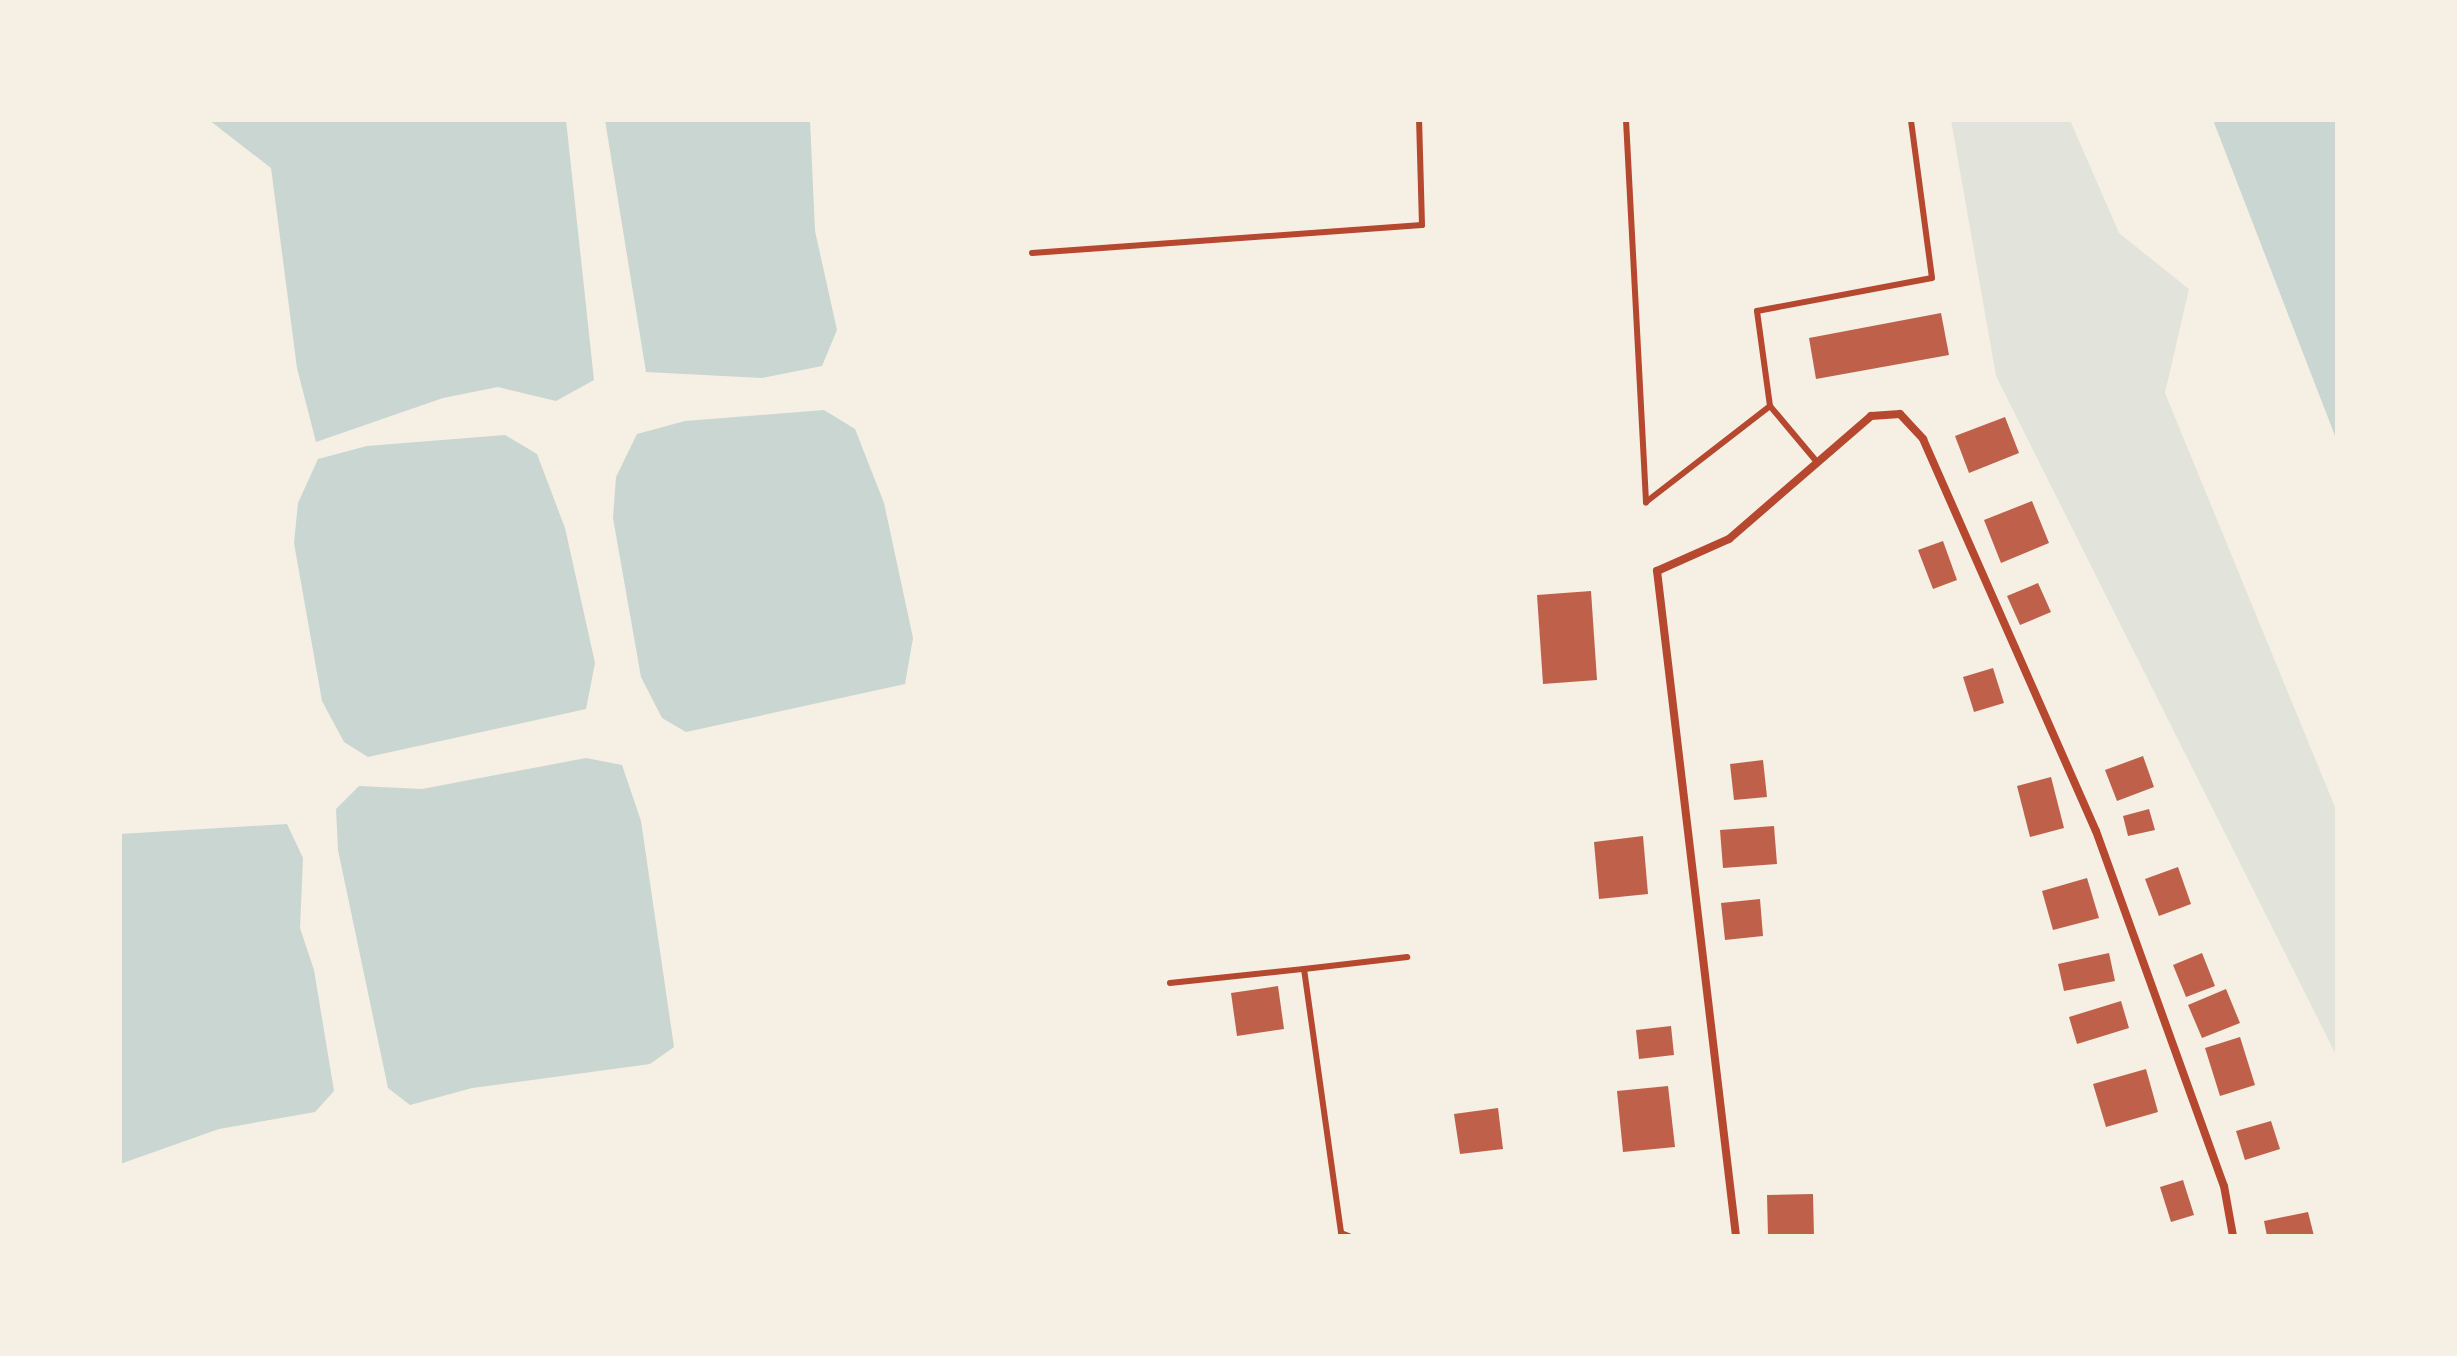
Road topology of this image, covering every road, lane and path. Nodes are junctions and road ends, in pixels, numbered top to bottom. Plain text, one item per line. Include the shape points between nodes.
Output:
1 (1419, 120) edge
2 (1626, 120) edge
3 (1911, 120) edge
4 (1032, 253) dead end
5 (1770, 406) junction
6 (1817, 462) junction
7 (1407, 957) dead end
8 (1304, 969) junction
9 (1170, 983) dead end
10 (1349, 1236) edge
11 (1736, 1236) edge
12 (2233, 1236) edge

1 - 4 lane via 1422,225
2 - 5 lane via 1646,502
3 - 5 lane via 1932,278 1757,311
5 - 6 lane
6 - 11 street via 1729,539 1657,571
6 - 12 street via 1871,416 1900,414 1923,439 2096,831 2224,1186
7 - 8 lane
8 - 9 lane
8 - 10 lane via 1341,1233

